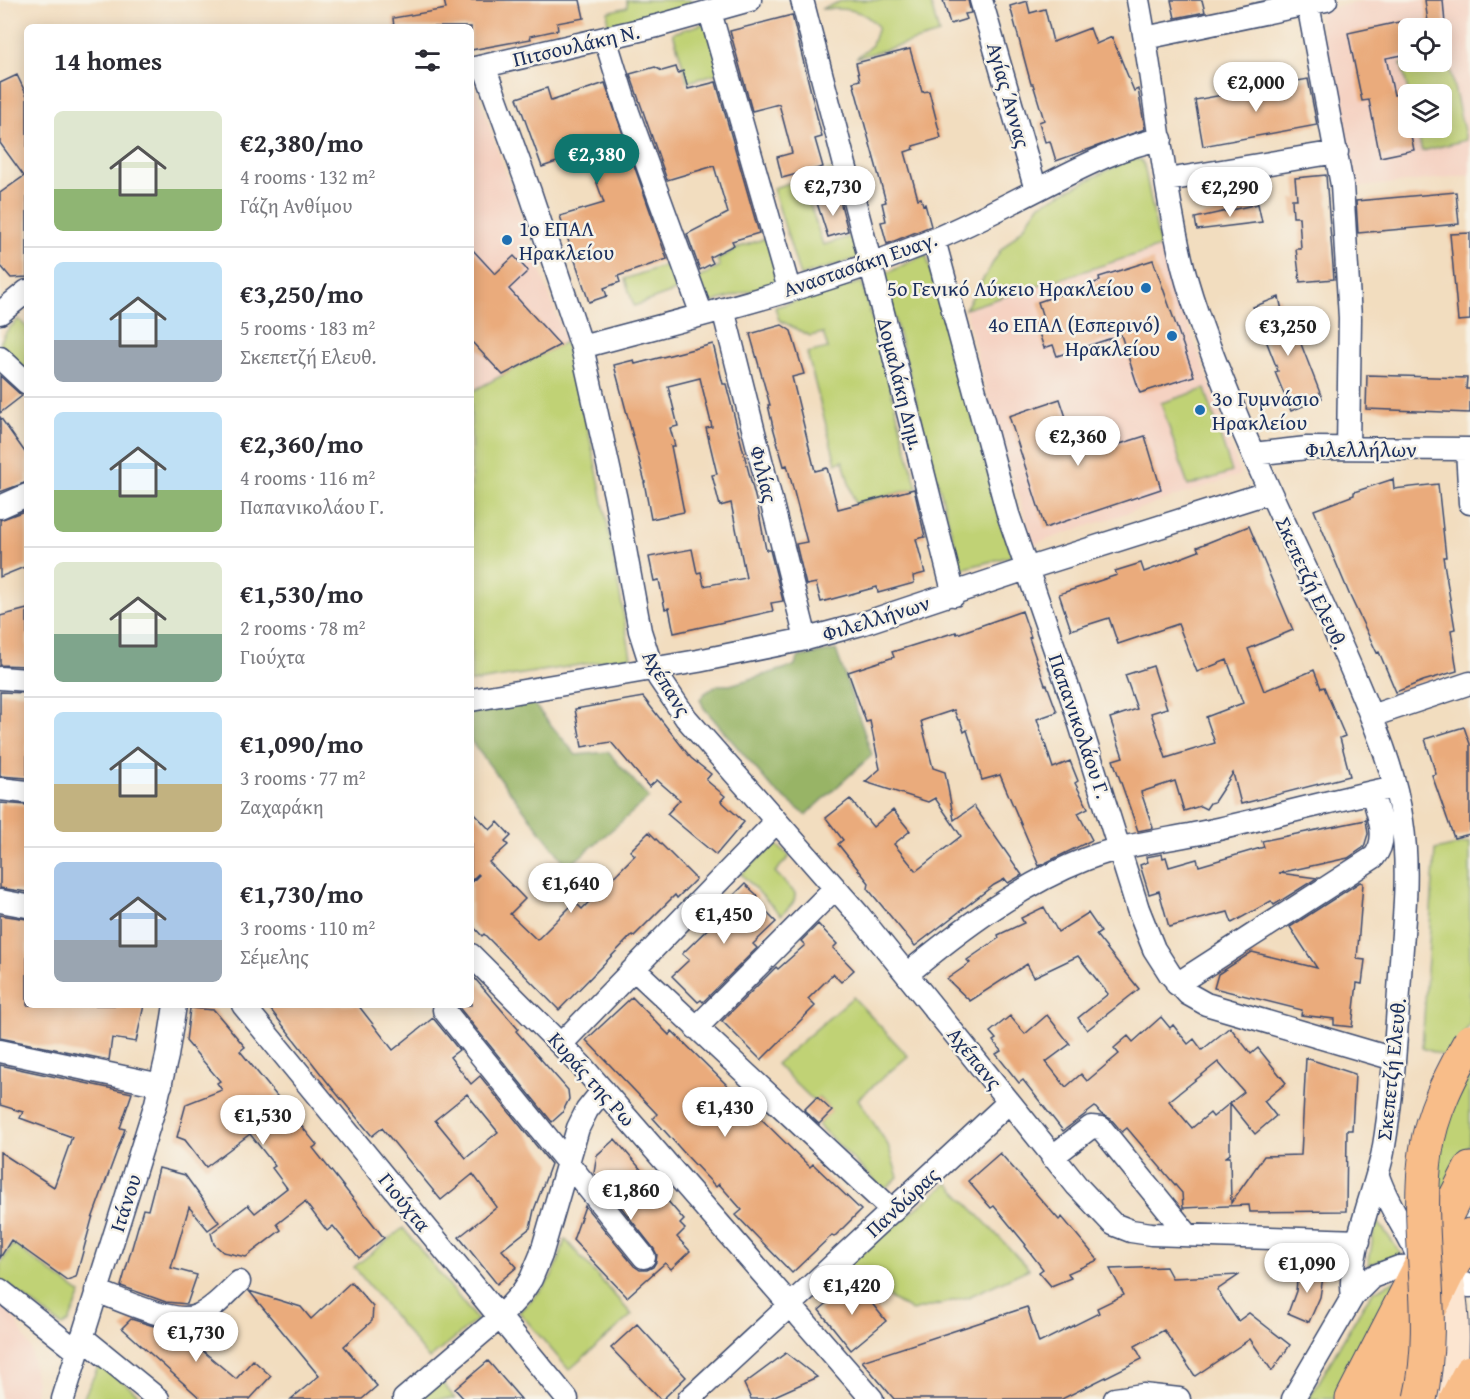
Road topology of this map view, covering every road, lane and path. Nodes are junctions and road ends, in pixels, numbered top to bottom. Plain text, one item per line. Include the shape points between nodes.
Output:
1 (750, 0) edge
2 (802, 0) edge
3 (981, 0) edge
4 (1138, 0) edge
5 (1317, 2) edge
6 (710, 12) junction
7 (605, 38) junction
8 (1145, 38) junction
9 (477, 68) edge
10 (1161, 139) junction
11 (1337, 152) junction
12 (1167, 180) junction
13 (1036, 190) junction
14 (934, 240) junction
15 (871, 265) junction
16 (789, 289) junction
17 (24, 293) edge
18 (1, 310) edge
19 (712, 312) junction
20 (582, 347) junction
21 (0, 358) edge
22 (24, 380) edge
23 (1348, 448) junction
24 (1469, 449) edge
25 (1253, 454) junction
26 (1270, 492) junction
27 (24, 496) edge
28 (1470, 503) edge
29 (0, 507) edge
30 (1026, 569) junction
31 (954, 595) junction
32 (806, 639) junction
33 (654, 668) junction
34 (0, 678) edge
35 (24, 680) edge
36 (1470, 683) edge
37 (474, 699) edge
38 (1371, 716) junction
39 (1395, 787) junction
40 (0, 789) edge
41 (24, 792) edge
42 (1372, 792) junction
43 (776, 822) junction
44 (1120, 848) junction
45 (835, 888) junction
46 (0, 901) edge
47 (24, 905) edge
48 (474, 958) edge
49 (634, 969) junction
50 (907, 974) junction
51 (1177, 984) junction
52 (174, 1008) edge
53 (245, 1008) edge
54 (444, 1010) dead end
55 (696, 1028) junction
56 (1470, 1041) edge
57 (561, 1044) junction
58 (0, 1051) edge
59 (1394, 1059) junction
60 (161, 1085) junction
61 (603, 1090) junction
62 (1010, 1102) junction
63 (1052, 1157) junction
64 (567, 1161) junction
65 (1470, 1169) edge
66 (1378, 1176) junction
67 (893, 1211) junction
68 (1187, 1234) junction
69 (1470, 1235) edge
70 (1359, 1241) junction
71 (644, 1257) dead end
72 (1446, 1276) edge
73 (239, 1282) dead end
74 (0, 1290) edge
75 (96, 1290) junction
76 (1353, 1296) junction
77 (792, 1306) junction
78 (499, 1318) junction
79 (79, 1344) junction
80 (1311, 1367) junction
81 (1470, 1372) edge
82 (63, 1399) edge
83 (158, 1399) edge
84 (404, 1399) edge
85 (567, 1399) edge
86 (689, 1399) edge
87 (872, 1399) edge
88 (1116, 1399) edge
89 (1179, 1399) edge
90 (1280, 1399) edge
91 (1293, 1399) edge
92 (1352, 1399) edge
93 (1386, 1399) edge
94 (1420, 1399) edge
95 (1447, 1399) edge
96 (1456, 1399) edge

1 - 6 street, Πιτσουλάκη Ν.
2 - 15 street, Δομαλάκη Δημ.
3 - 13 street, Αγίας Άννας
4 - 8 street, Σκεπετζή Ελευθ.
5 - 8 street
5 - 11 street
6 - 7 street, Πιτσουλάκη Ν.
6 - 16 street
7 - 9 street, Πιτσουλάκη Ν.
7 - 19 street, Φιλίας via 628,111
8 - 10 street, Σκεπετζή Ελευθ.
9 - 20 street, Αχέπανς via 554,257
10 - 12 street, Σκεπετζή Ελευθ.
10 - 13 street, Αναστασάκη Ευαγ. via 1108,154
11 - 12 street
11 - 23 street via 1350,318
12 - 25 street, Σκεπετζή Ελευθ. via 1191,294
13 - 14 street, Αναστασάκη Ευαγ.
14 - 15 street, Αναστασάκη Ευαγ.
14 - 30 street, Παπανικολάου Γ. via 990,452
15 - 16 street, Αναστασάκη Ευαγ.
15 - 31 street, Δομαλάκη Δημ.
16 - 19 street, Αναστασάκη Ευαγ.
17 - 18 street
19 - 20 street, Αναστασάκη Ευαγ.
19 - 32 street, Φιλίας
20 - 33 street, Αχέπανς via 640,631
21 - 22 street
23 - 24 street, Φιλελλήλων
23 - 25 street, Φιλελλήλων
24 - 28 street
25 - 26 street, Σκεπετζή Ελευθ.
26 - 30 street, Φιλελλήνων
26 - 38 street, Σκεπετζή Ελευθ.
27 - 29 street
30 - 31 street, Φιλελλήνων
30 - 44 street, Παπανικολάου Γ.
31 - 32 street, Φιλελλήνων
32 - 33 street, Φιλελλήνων
33 - 37 street, Φιλελλήνων
33 - 43 street, Αχέπανς via 686,718
34 - 35 street
36 - 38 street
38 - 39 street, Σκεπετζή Ελευθ.
39 - 42 street
39 - 59 street, Σκεπετζή Ελευθ. via 1406,865
40 - 41 street
42 - 44 street
42 - 51 street via 1383,838 1381,849 1374,856
43 - 45 street, Αχέπανς
43 - 49 street
44 - 50 street via 1083,860 1019,893 975,921
44 - 51 street, Παπανικολάου Γ. via 1147,934
45 - 50 street, Αχέπανς
45 - 55 street
46 - 47 street
48 - 57 street, Κυράς της Ρω
49 - 55 street
49 - 57 street
50 - 62 street, Αχέπανς
51 - 59 street, Παπανικολάου Γ. via 1206,1004
52 - 60 street, Ιτάνου
53 - 78 street, Γιούχτα
54 - 64 street
55 - 67 street
56 - 94 main road, bridge via 1441,1101 1426,1151 1423,1200 1428,1339
57 - 61 street, Κυράς της Ρω
58 - 60 street
59 - 66 street, Σκεπετζή Ελευθ.
60 - 75 street, Ιτάνου
61 - 64 street via 587,1110
61 - 77 street, Κυράς της Ρω
62 - 63 street, Αχέπανς
62 - 67 street, Πανδώρας
63 - 68 street, Αχέπανς via 1113,1224 1151,1234
63 - 68 street via 1091,1127 1101,1128
64 - 71 street
64 - 78 street via 536,1269 521,1294
65 - 72 main road
66 - 70 street, Σκεπετζή Ελευθ.
66 - 72 street via 1388,1203 1412,1243
67 - 77 street, Πανδώρας
68 - 70 street, Αχέπανς
69 - 72 main road
70 - 76 street, Σκεπετζή Ελευθ.
72 - 76 street via 1399,1267 1377,1274
72 - 92 main road
72 - 93 main road
72 - 95 main road via 1452,1302 1454,1348
73 - 75 street via 211,1308 183,1319
74 - 79 street
75 - 79 street, Ιτάνου
76 - 80 street
77 - 86 street, Πανδώρας
77 - 87 street, Κυράς της Ρω
78 - 84 street
78 - 85 street, Γιούχτα
79 - 82 street, Ιτάνου
79 - 83 street
80 - 90 street
80 - 91 street
81 - 96 main road
88 - 89 street via 1143,1395

